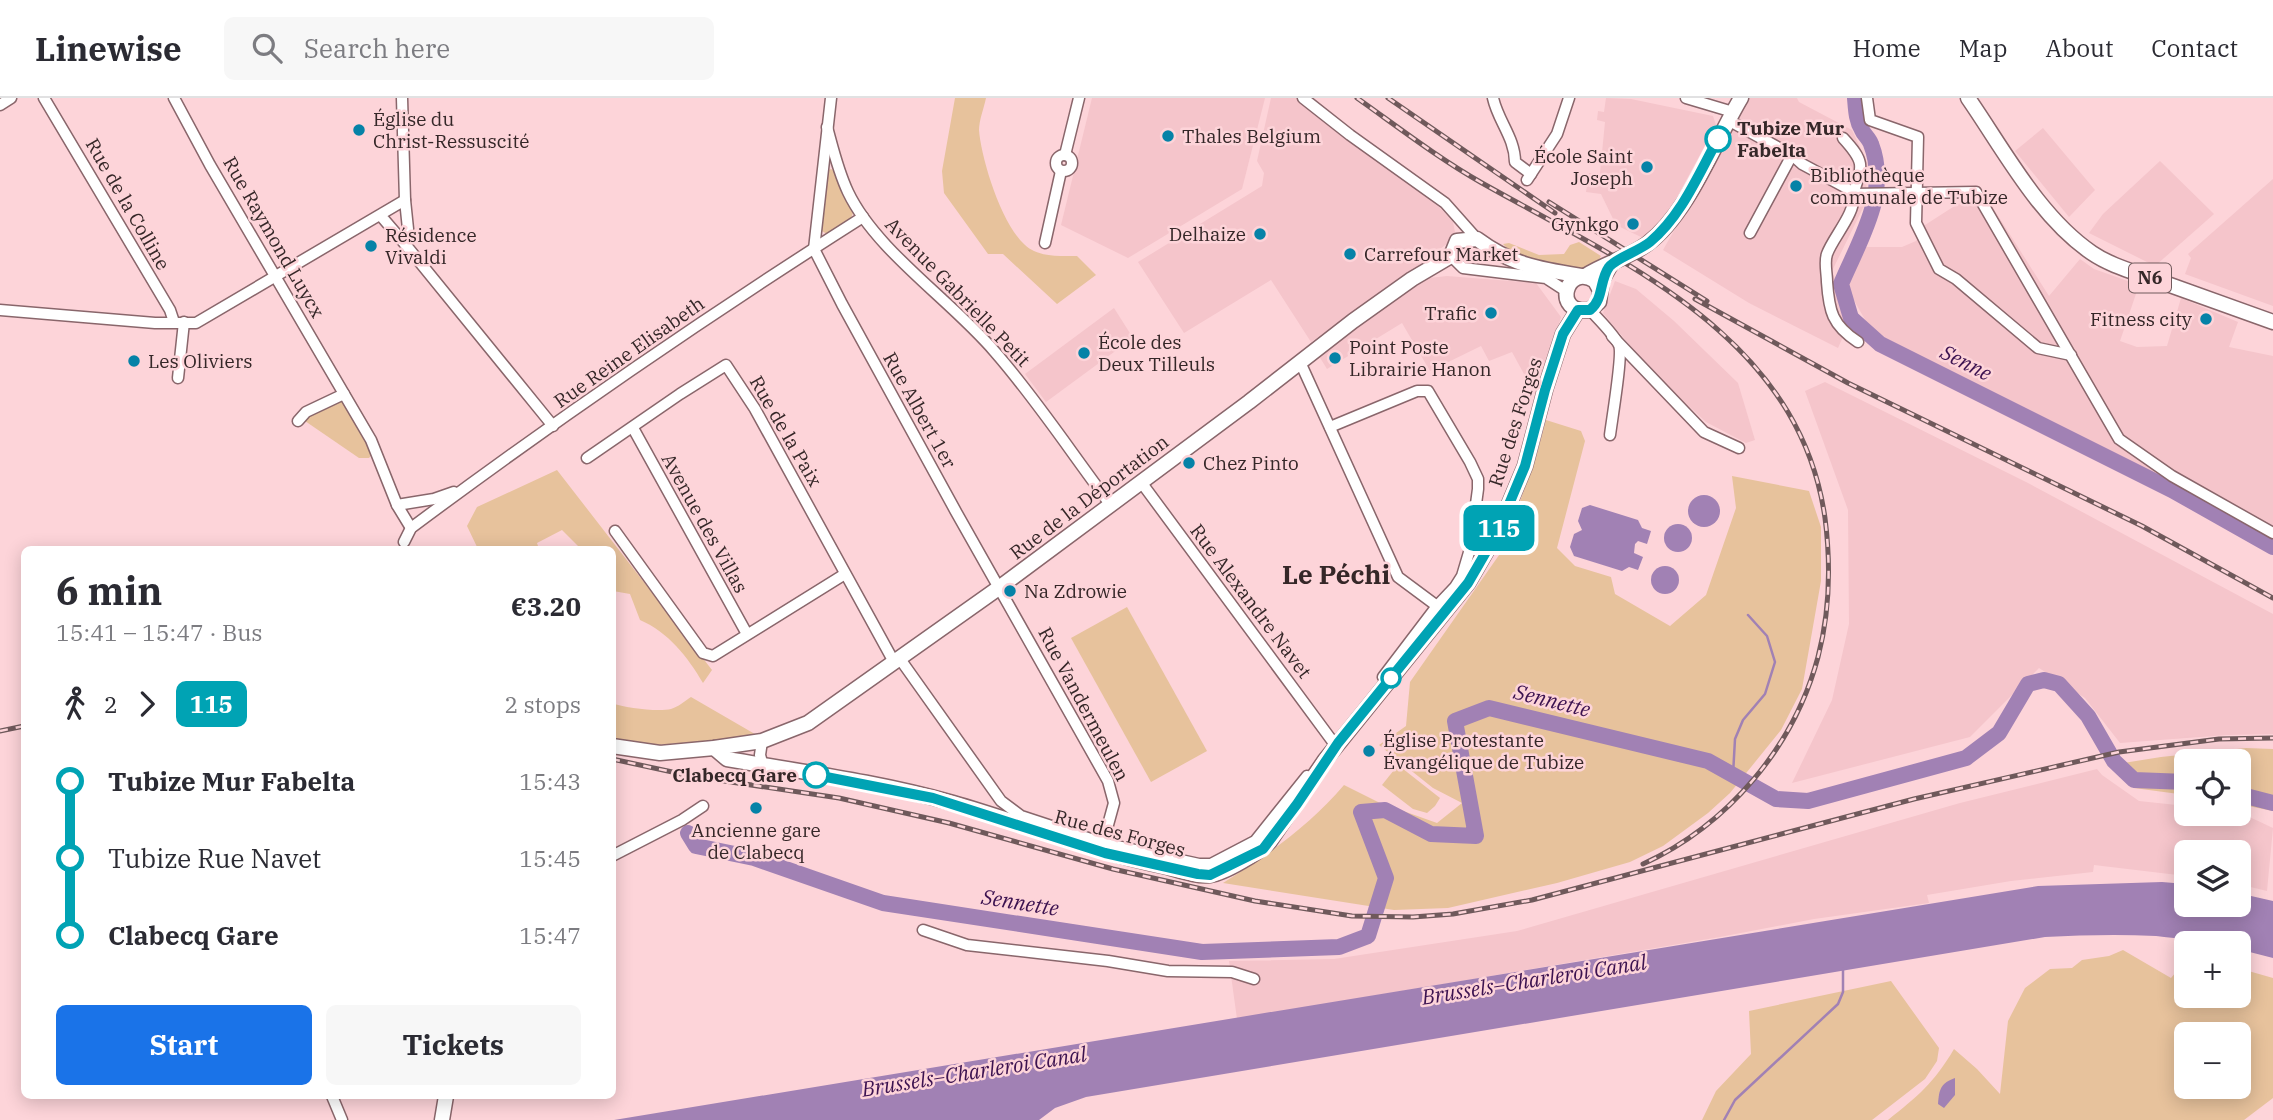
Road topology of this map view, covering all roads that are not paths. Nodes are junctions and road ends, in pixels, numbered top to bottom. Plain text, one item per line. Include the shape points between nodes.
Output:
1 (11, 98) edge
2 (44, 98) edge
3 (174, 98) edge
4 (402, 98) edge
5 (831, 98) edge
6 (1079, 98) edge
7 (1303, 98) edge
8 (1493, 98) edge
9 (1569, 98) edge
10 (1686, 98) edge
11 (1741, 98) edge
12 (1867, 98) edge
13 (1968, 98) edge
14 (0, 105) edge
15 (1731, 116) junction
16 (827, 127) junction
17 (1843, 138) dead end
18 (1792, 155) junction
19 (1858, 194) junction
20 (1917, 194) junction
21 (405, 200) junction
22 (381, 216) junction
23 (863, 217) junction
24 (1459, 219) junction
25 (1750, 233) dead end
26 (1477, 239) junction
27 (1457, 241) junction
28 (1045, 243) dead end
29 (405, 244) junction
30 (814, 248) junction
31 (1451, 256) junction
32 (1611, 264) junction
33 (1584, 276) junction
34 (276, 277) junction
35 (1566, 290) junction
36 (1600, 290) junction
37 (0, 310) edge
38 (1584, 310) junction
39 (179, 322) junction
40 (2273, 322) edge
41 (1612, 336) junction
42 (1857, 342) dead end
43 (2071, 355) junction
44 (1300, 362) junction
45 (178, 378) dead end
46 (344, 394) junction
47 (298, 421) dead end
48 (553, 426) junction
49 (1330, 427) junction
50 (633, 428) junction
51 (1611, 435) dead end
52 (1739, 448) dead end
53 (587, 458) dead end
54 (1141, 482) junction
55 (467, 488) junction
56 (1110, 504) junction
57 (397, 505) junction
58 (403, 516) junction
59 (411, 528) junction
60 (614, 531) dead end
61 (2273, 533) edge
62 (404, 546) edge
63 (845, 574) junction
64 (1461, 585) junction
65 (1000, 587) junction
66 (1437, 606) junction
67 (747, 634) junction
68 (897, 661) junction
69 (762, 741) junction
70 (1333, 742) junction
71 (616, 747) edge
72 (713, 748) junction
73 (763, 766) junction
74 (703, 806) dead end
75 (1021, 816) junction
76 (1004, 820) junction
77 (1103, 843) junction
78 (616, 854) edge
79 (923, 930) dead end
80 (1254, 979) dead end
81 (333, 1099) edge
82 (446, 1099) edge
83 (342, 1120) edge
84 (442, 1120) edge

1 - 14 street
2 - 39 street, Rue de la Colline
3 - 34 street, Rue Raymond Luycx
4 - 21 street
5 - 16 street
6 - 28 street via 1065,155 1072,164 1061,171
7 - 24 street via 1445,203
8 - 9 street via 1515,149 1515,162 1529,177 1557,134
10 - 15 street
11 - 15 main road
12 - 20 street via 1870,120 1918,137
13 - 40 main road, N6 via 2036,196 2084,247 2120,267
15 - 18 street
15 - 32 main road via 1680,210 1650,242
16 - 23 street, Avenue Gabrielle Petit via 836,163
16 - 30 street
17 - 19 street via 1858,155
18 - 19 street
18 - 25 street
19 - 20 street
19 - 42 street via 1826,256 1833,318 1842,332
20 - 43 street via 1916,223 1939,269 2038,348
20 - 43 street via 1976,192
21 - 22 street
21 - 29 street
22 - 29 street
22 - 34 street
23 - 30 street, Rue Reine Elisabeth
23 - 56 street, Avenue Gabrielle Petit via 994,351
24 - 26 street
24 - 27 street
26 - 27 main road
26 - 33 main road via 1511,261
27 - 31 main road
29 - 48 street
30 - 48 street, Rue Reine Elisabeth
30 - 65 street, Rue Albert 1er
31 - 35 street via 1463,268 1546,278
31 - 44 main road, Rue de la Déportation via 1412,279
32 - 33 main road
32 - 36 main road
33 - 35 main road
33 - 36 main road
34 - 39 street via 201,321
34 - 46 street, Rue Raymond Luycx
35 - 38 main road via 1568,302
36 - 38 main road via 1598,302
37 - 39 street
38 - 41 street
38 - 64 main road, Rue des Forges via 1563,334 1525,466 1497,533
39 - 45 street
41 - 51 street via 1621,355
41 - 52 street via 1704,432
43 - 61 street via 2119,439 2172,476
44 - 49 street
44 - 54 main road, Rue de la Déportation
46 - 47 street via 306,412
46 - 57 street, Rue Raymond Luycx via 378,453
48 - 55 street, Rue Reine Elisabeth
49 - 64 street, Rue des Forges via 1423,389 1432,394 1478,478
49 - 66 street via 1398,577
50 - 53 street, Rue de la Paix
50 - 63 street, Rue de la Paix via 726,365
50 - 67 street, Avenue des Villas
54 - 56 main road, Rue de la Déportation
54 - 70 street, Rue Alexandre Navet
55 - 57 street, Rue Reine Elisabeth
55 - 59 street, Rue Reine Elisabeth
56 - 65 main road, Rue de la Déportation
57 - 58 street, Rue Raymond Luycx
58 - 59 street, Rue Raymond Luycx
58 - 62 street
59 - 62 street
60 - 67 street via 703,653 713,656
63 - 67 street
63 - 68 street, Rue de la Paix
64 - 66 street, Rue des Forges
64 - 76 main road, Rue des Forges via 1325,760 1270,841 1234,864 1210,875 1198,874 1105,853
65 - 68 main road, Rue de la Déportation
65 - 77 street, Rue Vandermeulen via 1108,781 1114,803
66 - 70 street, Rue des Forges
68 - 69 main road, Rue de la Déportation via 808,723
68 - 75 street, Rue des Forges via 1001,801
69 - 72 main road
69 - 73 street
70 - 77 street, Rue des Forges via 1255,841 1211,864
71 - 72 main road via 660,753
72 - 73 main road, Rue des Forges via 727,759
73 - 76 main road, Rue des Forges via 912,793
74 - 78 street
75 - 76 street
75 - 77 street, Rue des Forges
79 - 80 street via 967,945 1168,971 1232,972
81 - 83 street
82 - 84 main road

